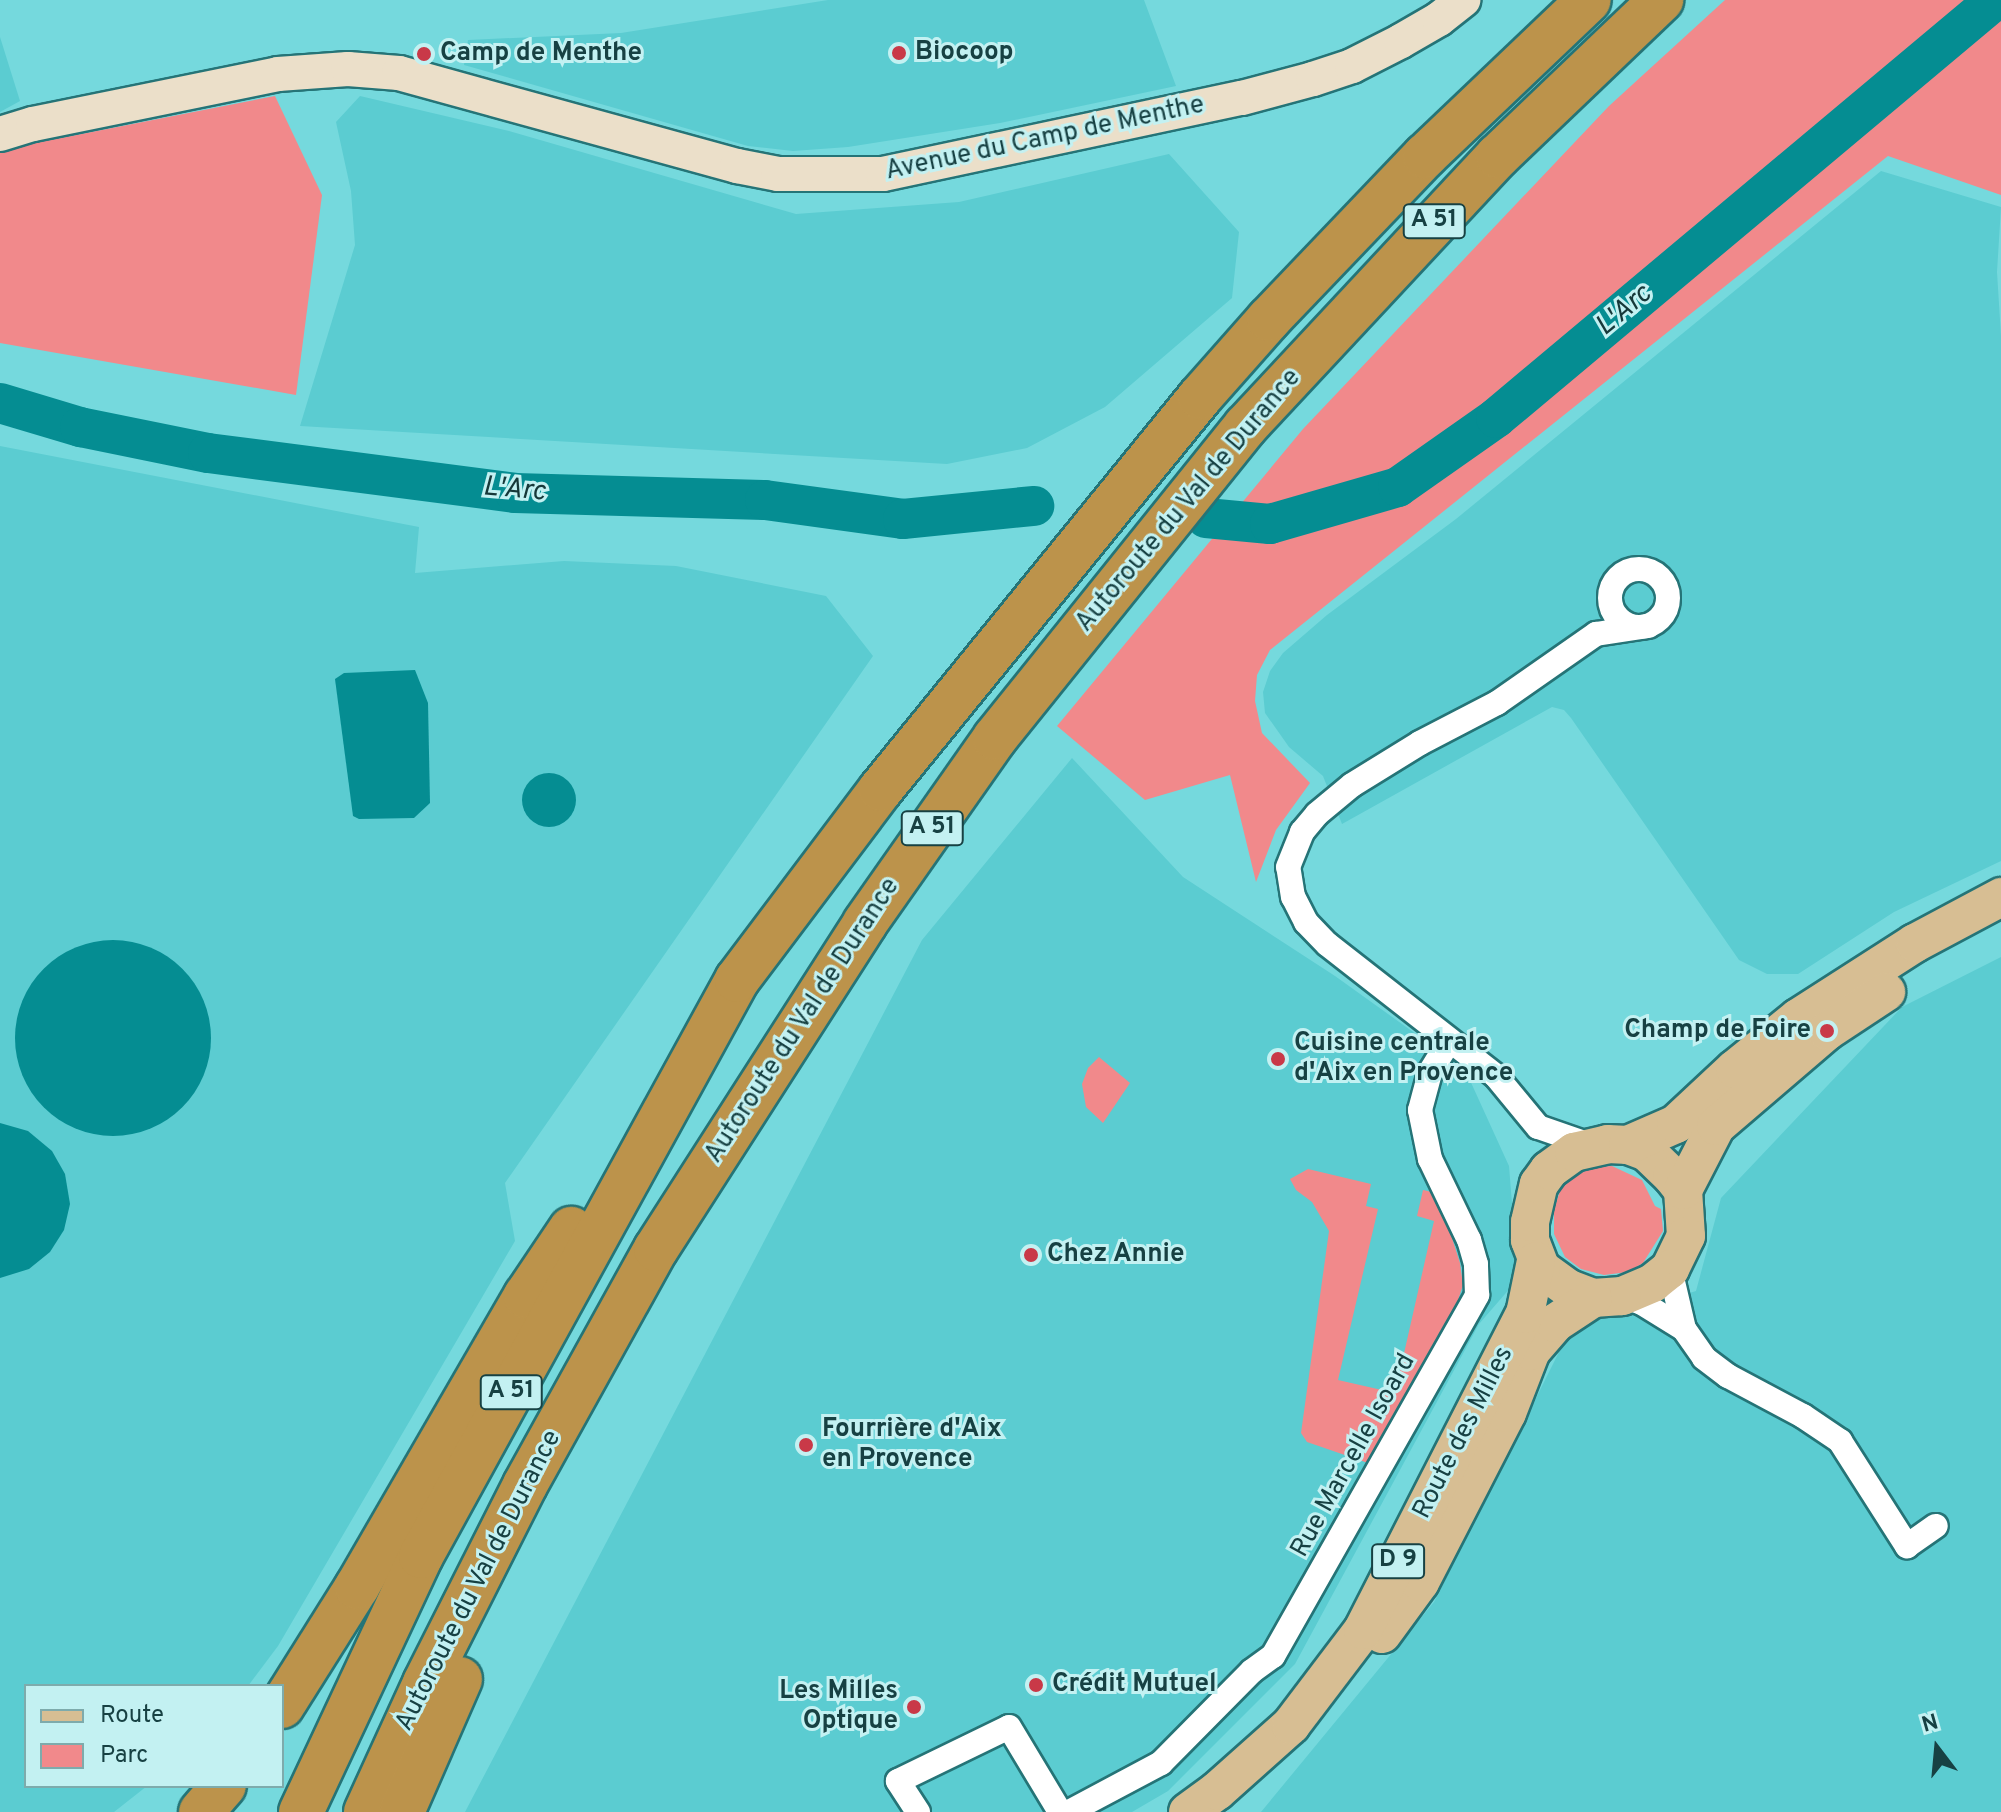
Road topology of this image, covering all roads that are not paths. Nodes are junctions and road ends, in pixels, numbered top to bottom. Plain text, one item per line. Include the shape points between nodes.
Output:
1 (1463, 0) edge
2 (1589, 0) edge
3 (1661, 0) edge
4 (0, 134) edge
5 (1610, 598) junction
6 (1648, 626) junction
7 (1596, 634) junction
8 (2001, 897) edge
9 (2001, 925) edge
10 (737, 980) junction
11 (1449, 1041) junction
12 (733, 1124) junction
13 (1538, 1127) junction
14 (1610, 1146) junction
15 (1539, 1184) junction
16 (1683, 1190) junction
17 (1536, 1261) junction
18 (1670, 1269) junction
19 (1599, 1296) junction
20 (1684, 1329) junction
21 (1936, 1526) dead end
22 (284, 1703) edge
23 (222, 1788) edge
24 (201, 1812) edge
25 (301, 1812) edge
26 (366, 1812) edge
27 (402, 1812) edge
28 (918, 1812) edge
29 (1060, 1812) edge
30 (1069, 1812) edge
31 (1188, 1812) edge
32 (1218, 1812) edge

1 - 4 main road, Avenue du Camp de Menthe via 1401,41 1313,79 883,174 750,169 399,73 348,69 278,74
2 - 10 highway, A 51 via 1332,252 1149,457 872,800
3 - 12 highway, Autoroute du Val de Durance / A 51 via 1415,241 1148,544 995,738
5 - 6 street via 1618,619 1634,627
5 - 6 street via 1616,579 1629,571 1645,570 1660,578 1667,606
5 - 7 street
6 - 7 street
7 - 11 street via 1497,703 1352,785 1302,832 1288,867 1293,897 1306,922
8 - 14 main road via 1915,943 1798,1018 1676,1124
9 - 16 main road via 1938,957 1827,1031 1753,1091 1716,1126
10 - 22 highway via 526,1296
10 - 25 highway, A 51 via 421,1556
11 - 13 street via 1496,1076
11 - 30 street, Rue Marcelle Isoard via 1430,1072 1420,1110 1430,1159 1469,1240 1477,1295 1273,1656 1161,1763
12 - 26 highway, Autoroute du Val de Durance / A 51 via 561,1416 425,1683
12 - 27 highway via 538,1509
13 - 14 street
13 - 15 street
14 - 15 main road via 1562,1158
14 - 16 main road via 1647,1152
15 - 17 main road via 1530,1222
16 - 18 main road via 1686,1236
17 - 19 main road via 1555,1281
17 - 31 main road, Route des Milles / D 9 via 1525,1314 1363,1630 1291,1725
18 - 19 main road via 1653,1283
18 - 20 street
19 - 20 street via 1642,1303
19 - 32 main road, Route des Milles / D 9 via 1555,1323 1531,1351 1507,1413 1420,1582 1309,1726
20 - 21 street via 1704,1358 1728,1376 1840,1441 1907,1546
23 - 24 highway
28 - 29 street via 898,1781 1009,1727

